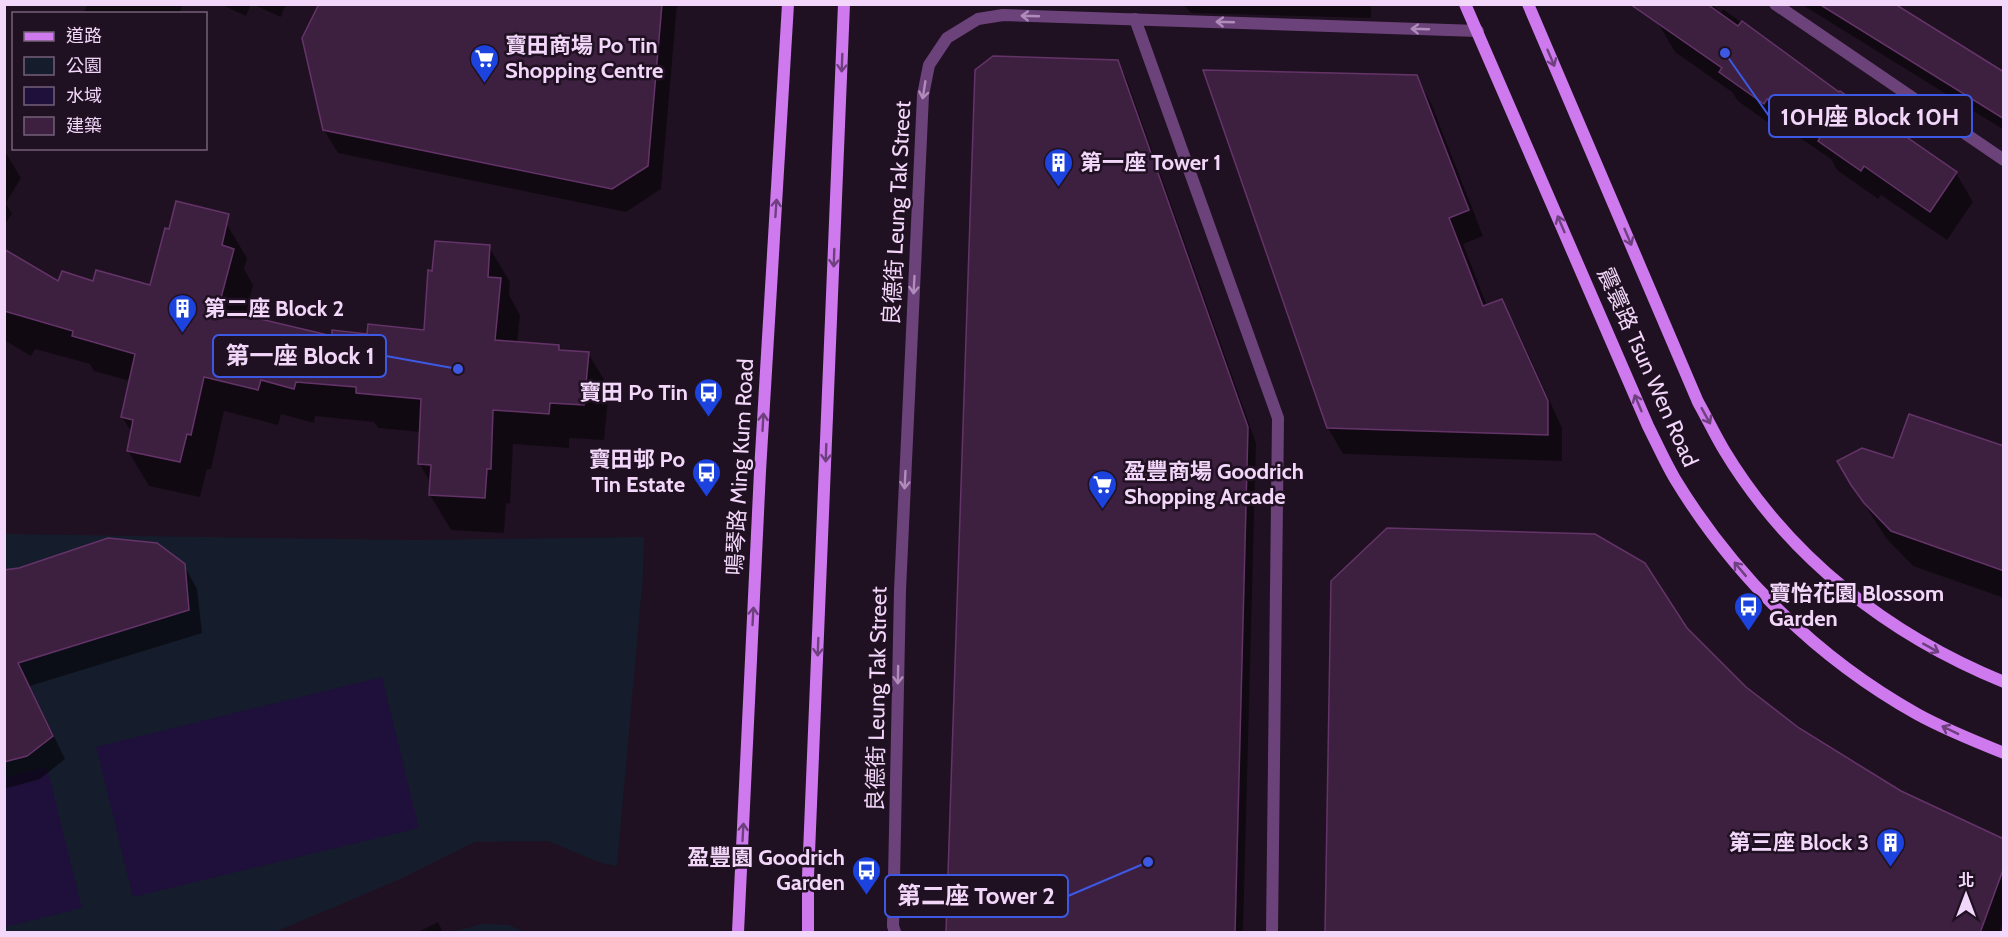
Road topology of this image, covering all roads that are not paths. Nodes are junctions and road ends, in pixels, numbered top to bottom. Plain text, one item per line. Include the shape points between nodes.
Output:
1 (788, 4) edge
2 (844, 4) edge
3 (1136, 4) edge
4 (1466, 4) edge
5 (1528, 4) edge
6 (1775, 4) edge
7 (1136, 19) junction
8 (1478, 31) junction
9 (2004, 160) edge
10 (2004, 682) edge
11 (2004, 753) edge
12 (738, 933) edge
13 (808, 933) edge
14 (895, 933) edge
15 (1272, 933) edge

12 -> 1 main road, 鳴琴路 Ming Kum Road
2 -> 13 main road
3 - 7 street
4 - 8 main road, 震寰路 Tsun Wen Road
5 -> 10 main road, 震寰路 Tsun Wen Road via 1698,402 1756,496 1832,578 1869,608 1909,636
6 - 9 street
8 -> 7 street, 良德街 Leung Tak Street
7 -> 14 street, 良德街 Leung Tak Street via 1003,15 978,19 947,38 929,65 923,95 900,590
7 - 15 street via 1278,418
11 -> 8 main road, 震寰路 Tsun Wen Road via 1917,714 1822,650 1779,612 1705,525 1648,426

